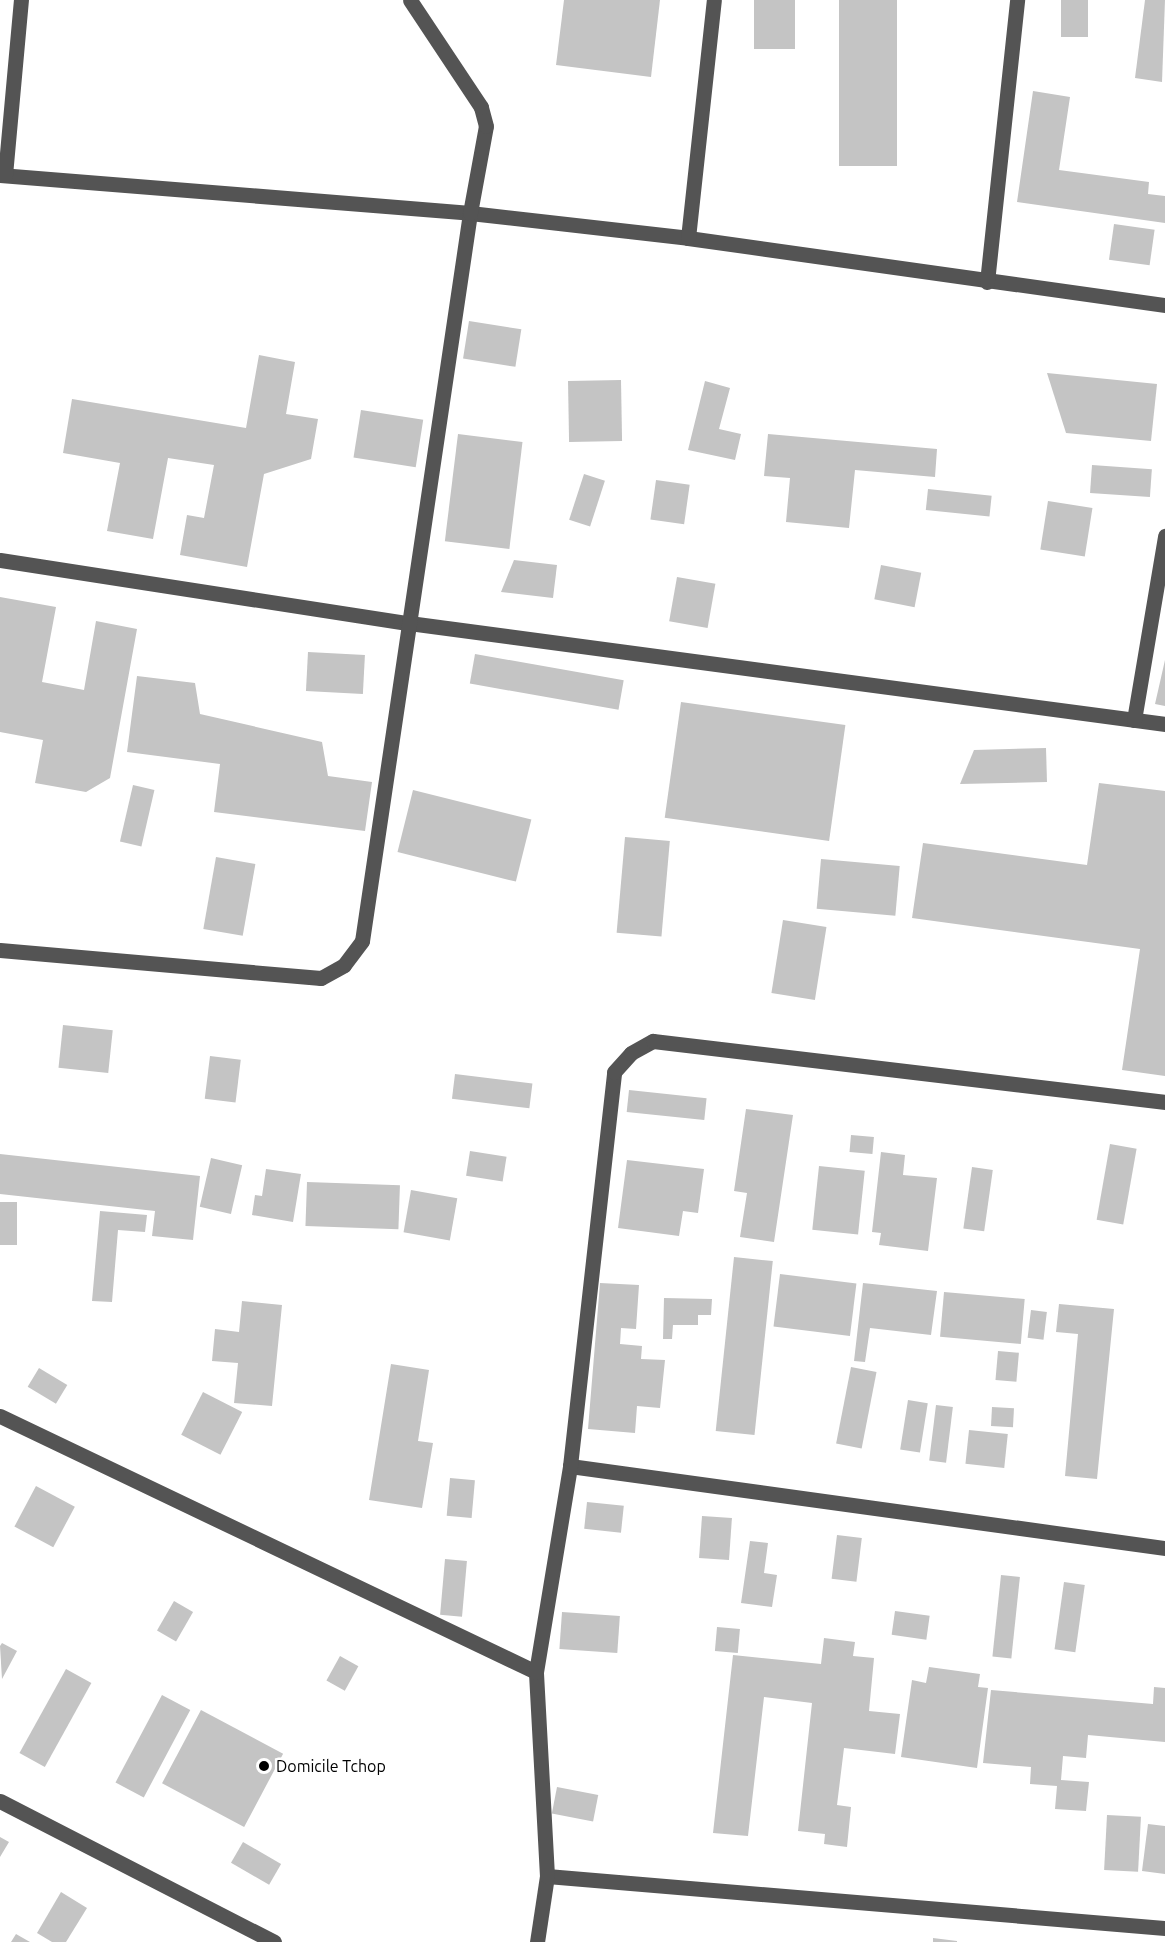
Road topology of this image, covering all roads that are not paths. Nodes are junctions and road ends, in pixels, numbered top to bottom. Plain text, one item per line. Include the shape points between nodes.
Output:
1 (21, 0) edge
2 (411, 0) edge
3 (714, 0) edge
4 (1017, 0) edge
5 (2, 175) edge
6 (470, 213) junction
7 (688, 238) junction
8 (987, 282) junction
9 (1165, 305) edge
10 (1165, 536) edge
11 (0, 560) edge
12 (409, 623) junction
13 (1134, 720) junction
14 (1165, 724) edge
15 (0, 950) edge
16 (1165, 1102) edge
17 (0, 1416) edge
18 (570, 1466) junction
19 (1165, 1548) edge
20 (536, 1672) junction
21 (0, 1801) edge
22 (547, 1876) junction
23 (1165, 1928) edge
24 (274, 1942) edge
25 (537, 1942) edge

1 - 5 street
2 - 6 street via 481,107 486,126
3 - 7 street
4 - 8 street
5 - 6 street
6 - 7 street
6 - 12 street
7 - 8 street
8 - 9 street
10 - 13 street
11 - 12 street
12 - 13 street
12 - 15 street via 362,941 344,965 321,978
13 - 14 street
16 - 18 street via 653,1041 631,1053 614,1072
17 - 20 street
18 - 19 street
18 - 20 street
20 - 22 street
21 - 24 street
22 - 23 street
22 - 25 street

